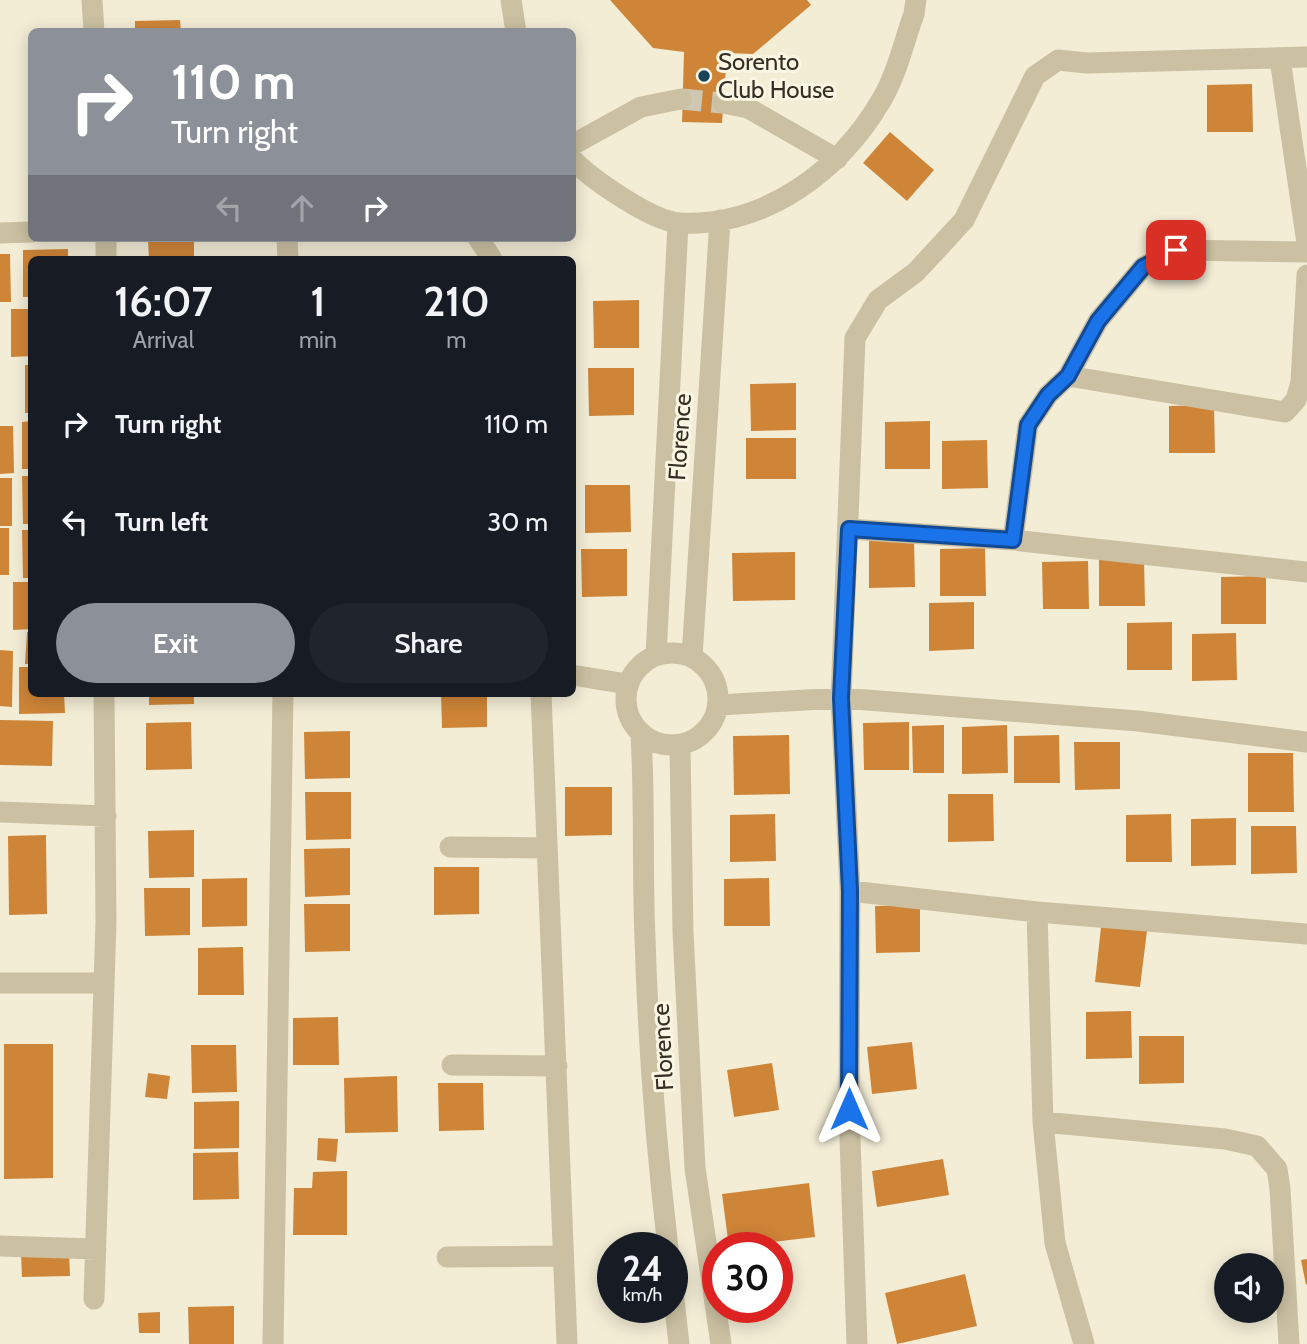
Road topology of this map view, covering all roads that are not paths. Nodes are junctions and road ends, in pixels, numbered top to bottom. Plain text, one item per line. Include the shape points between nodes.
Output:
1 (92, 0) edge
2 (511, 0) edge
3 (916, 0) edge
4 (94, 28) edge
5 (515, 28) edge
6 (1307, 57) edge
7 (1280, 59) junction
8 (681, 99) tunnel mouth
9 (723, 103) tunnel mouth
10 (576, 143) edge
11 (837, 159) junction
12 (576, 163) edge
13 (720, 220) junction
14 (678, 223) junction
15 (28, 232) edge
16 (0, 233) edge
17 (1307, 243) edge
18 (1307, 252) edge
19 (1307, 275) edge
20 (1068, 376) junction
21 (849, 529) junction
22 (1013, 540) junction
23 (1307, 572) edge
24 (656, 656) junction
25 (692, 657) junction
26 (576, 676) edge
27 (627, 684) junction
28 (104, 697) edge
29 (282, 697) edge
30 (541, 697) edge
31 (841, 698) junction
32 (718, 705) junction
33 (641, 735) junction
34 (1307, 742) edge
35 (680, 746) junction
36 (0, 812) edge
37 (106, 816) junction
38 (450, 847) dead end
39 (546, 848) junction
40 (850, 891) junction
41 (1037, 912) junction
42 (1307, 933) edge
43 (0, 983) edge
44 (104, 983) junction
45 (452, 1065) dead end
46 (557, 1066) junction
47 (1043, 1122) junction
48 (666, 1232) edge
49 (0, 1246) edge
50 (96, 1249) junction
51 (563, 1256) junction
52 (446, 1258) dead end
53 (94, 1299) dead end
54 (677, 1323) edge
55 (273, 1344) edge
56 (567, 1344) edge
57 (679, 1344) edge
58 (721, 1344) edge
59 (857, 1344) edge
60 (1084, 1344) edge
61 (1289, 1344) edge

1 - 4 street
2 - 5 street
3 - 11 street via 883,98
6 - 7 street
7 - 17 street
7 - 21 street via 1058,60 1035,76 964,220 916,272 878,300 855,338
8 - 10 street via 641,107
9 - 11 street via 748,108
11 - 13 street via 781,202
12 - 14 street via 631,203
13 - 14 street
13 - 25 street, Florence
14 - 24 street, Florence
15 - 16 street
18 - 20 street via 1176,250 1143,267 1098,321
19 - 20 street via 1301,382 1296,400 1285,412
20 - 22 street via 1028,425
21 - 22 street
21 - 31 street
22 - 23 street
24 - 25 street via 680,653
24 - 27 street via 637,668
25 - 32 street via 713,676
26 - 27 street
27 - 33 street via 628,713
28 - 37 street
29 - 55 street
30 - 39 street
31 - 32 street
31 - 34 street via 1138,721
31 - 40 street
32 - 35 street via 705,731
33 - 35 street
33 - 48 street, Florence via 645,938
35 - 58 street, Florence via 683,932 695,1168
36 - 37 street
37 - 44 street
38 - 39 street
39 - 46 street
40 - 41 street
40 - 59 street via 849,1109
41 - 42 street
41 - 47 street
43 - 44 street
44 - 50 street
45 - 46 street
46 - 51 street
47 - 60 street via 1055,1243
47 - 61 street via 1225,1139 1257,1146 1268,1155 1277,1169 1280,1189
49 - 50 street
50 - 53 street
51 - 52 street
51 - 56 street
54 - 57 street

